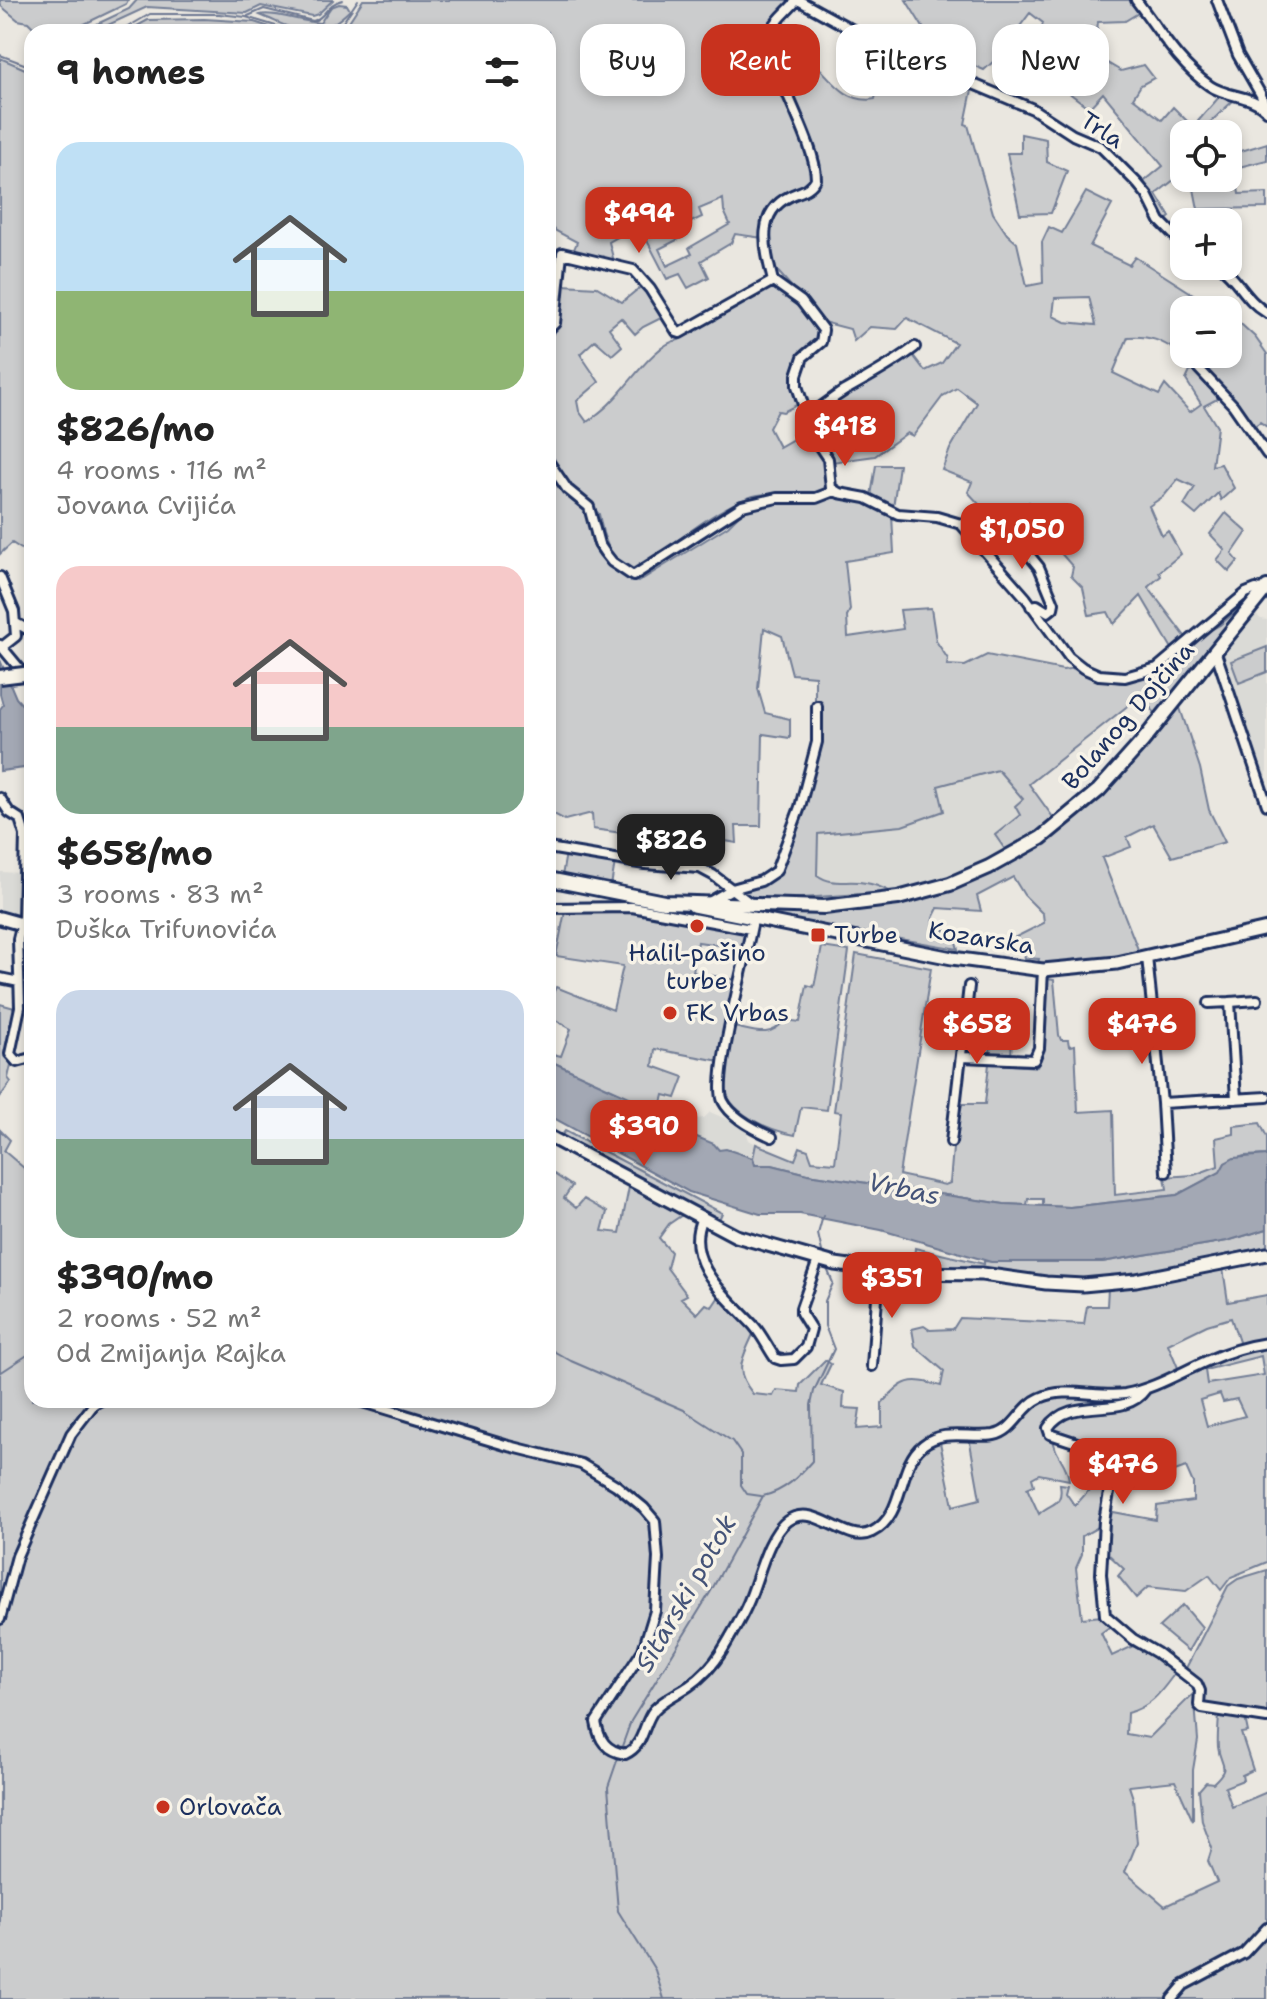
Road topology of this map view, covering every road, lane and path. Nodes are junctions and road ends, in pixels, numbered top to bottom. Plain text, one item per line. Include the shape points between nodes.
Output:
1 (797, 0) edge
2 (1136, 0) edge
3 (1217, 0) edge
4 (1266, 110) edge
5 (1170, 231) edge
6 (1235, 280) edge
7 (773, 281) junction
8 (556, 313) edge
9 (1267, 313) edge
10 (915, 347) dead end
11 (1198, 368) edge
12 (807, 416) junction
13 (1267, 454) edge
14 (556, 473) edge
15 (834, 491) junction
16 (1017, 540) dead end
17 (0, 577) edge
18 (1265, 589) edge
19 (1031, 606) junction
20 (16, 623) junction
21 (24, 628) edge
22 (1, 646) edge
23 (1214, 650) junction
24 (24, 671) edge
25 (24, 676) edge
26 (0, 677) edge
27 (817, 706) dead end
28 (0, 798) edge
29 (1267, 805) edge
30 (24, 833) edge
31 (556, 849) edge
32 (556, 881) edge
33 (732, 889) junction
34 (681, 904) junction
35 (703, 904) junction
36 (755, 906) junction
37 (556, 908) edge
38 (0, 918) edge
39 (752, 924) junction
40 (24, 925) edge
41 (1267, 929) edge
42 (24, 930) edge
43 (1147, 957) junction
44 (1043, 970) junction
45 (0, 978) edge
46 (19, 982) junction
47 (969, 986) dead end
48 (1257, 1000) dead end
49 (1230, 1002) junction
50 (1209, 1003) dead end
51 (962, 1057) junction
52 (24, 1060) edge
53 (1267, 1097) edge
54 (1236, 1099) junction
55 (1162, 1103) junction
56 (772, 1137) dead end
57 (556, 1140) edge
58 (951, 1142) dead end
59 (1166, 1172) dead end
60 (702, 1218) junction
61 (1267, 1254) edge
62 (818, 1260) junction
63 (879, 1271) junction
64 (1267, 1343) edge
65 (872, 1366) dead end
66 (1145, 1389) junction
67 (91, 1408) edge
68 (382, 1408) edge
69 (0, 1619) edge
70 (1267, 1718) edge
71 (1267, 1928) edge
72 (1172, 1999) edge

1 - 5 street, Trla via 880,45 1033,109 1101,147 1147,195
1 - 7 street via 771,31 770,42 813,154 816,179 768,215
2 - 4 street via 1184,64 1205,83
3 - 4 street
6 - 9 street
7 - 8 street via 680,333 633,270 562,253
7 - 12 street via 801,301 823,330 823,339 805,354 797,375
10 - 12 street
11 - 13 street via 1233,405
12 - 15 street via 828,459
14 - 15 street via 589,507 605,553 633,576 742,506 777,498 816,498
15 - 19 street via 866,498 898,514 961,524
16 - 19 street via 1039,567 1054,603 1048,612
17 - 20 street
18 - 19 street via 1246,593 1157,668 1125,677 1099,675 1075,663
18 - 23 main road, Bolanog Dojčina
20 - 21 street
20 - 22 street via 16,636
22 - 24 street
23 - 29 street
23 - 36 main road, Bolanog Dojčina via 1110,779 1057,827 1023,848 950,884 898,898 843,906
25 - 26 main road, bridge
27 - 33 street via 817,742 776,871
28 - 30 street via 22,822
31 - 33 street via 700,868
32 - 34 main road, Kozarska
33 - 35 street
33 - 36 street
34 - 35 main road, Bolanog Dojčina
34 - 39 street, Kozarska
35 - 36 main road, Bolanog Dojčina
37 - 39 street via 632,907
38 - 40 street
39 - 44 street, Kozarska
39 - 56 street via 721,1096 729,1109
41 - 43 street, Kozarska
42 - 46 street via 18,939
43 - 44 street, Kozarska
43 - 55 street
44 - 51 street via 1034,1060
45 - 46 street
46 - 52 street via 20,1010 10,1054 17,1062
47 - 51 street
48 - 49 street
49 - 50 street
49 - 54 street
51 - 58 street
53 - 54 street
54 - 55 street
55 - 59 street
57 - 60 street
60 - 62 street via 756,1243
60 - 62 street via 695,1244 699,1257 775,1358 794,1359 809,1341 811,1329 801,1308
61 - 63 street via 1104,1284
62 - 63 street
63 - 65 street
64 - 66 street via 1213,1358
66 - 68 street via 1041,1397 1004,1432 932,1440 917,1451 888,1520 865,1536 810,1517 786,1522 723,1649 698,1679 653,1712 638,1746 621,1754 599,1739 596,1722 643,1650 655,1611 655,1521 616,1485 581,1464
66 - 70 street via 1131,1403 1079,1409 1048,1428 1050,1434 1085,1447 1109,1477 1101,1574 1105,1615 1197,1684 1202,1708
67 - 69 street via 71,1434 17,1556
71 - 72 street via 1244,1953 1184,1985

